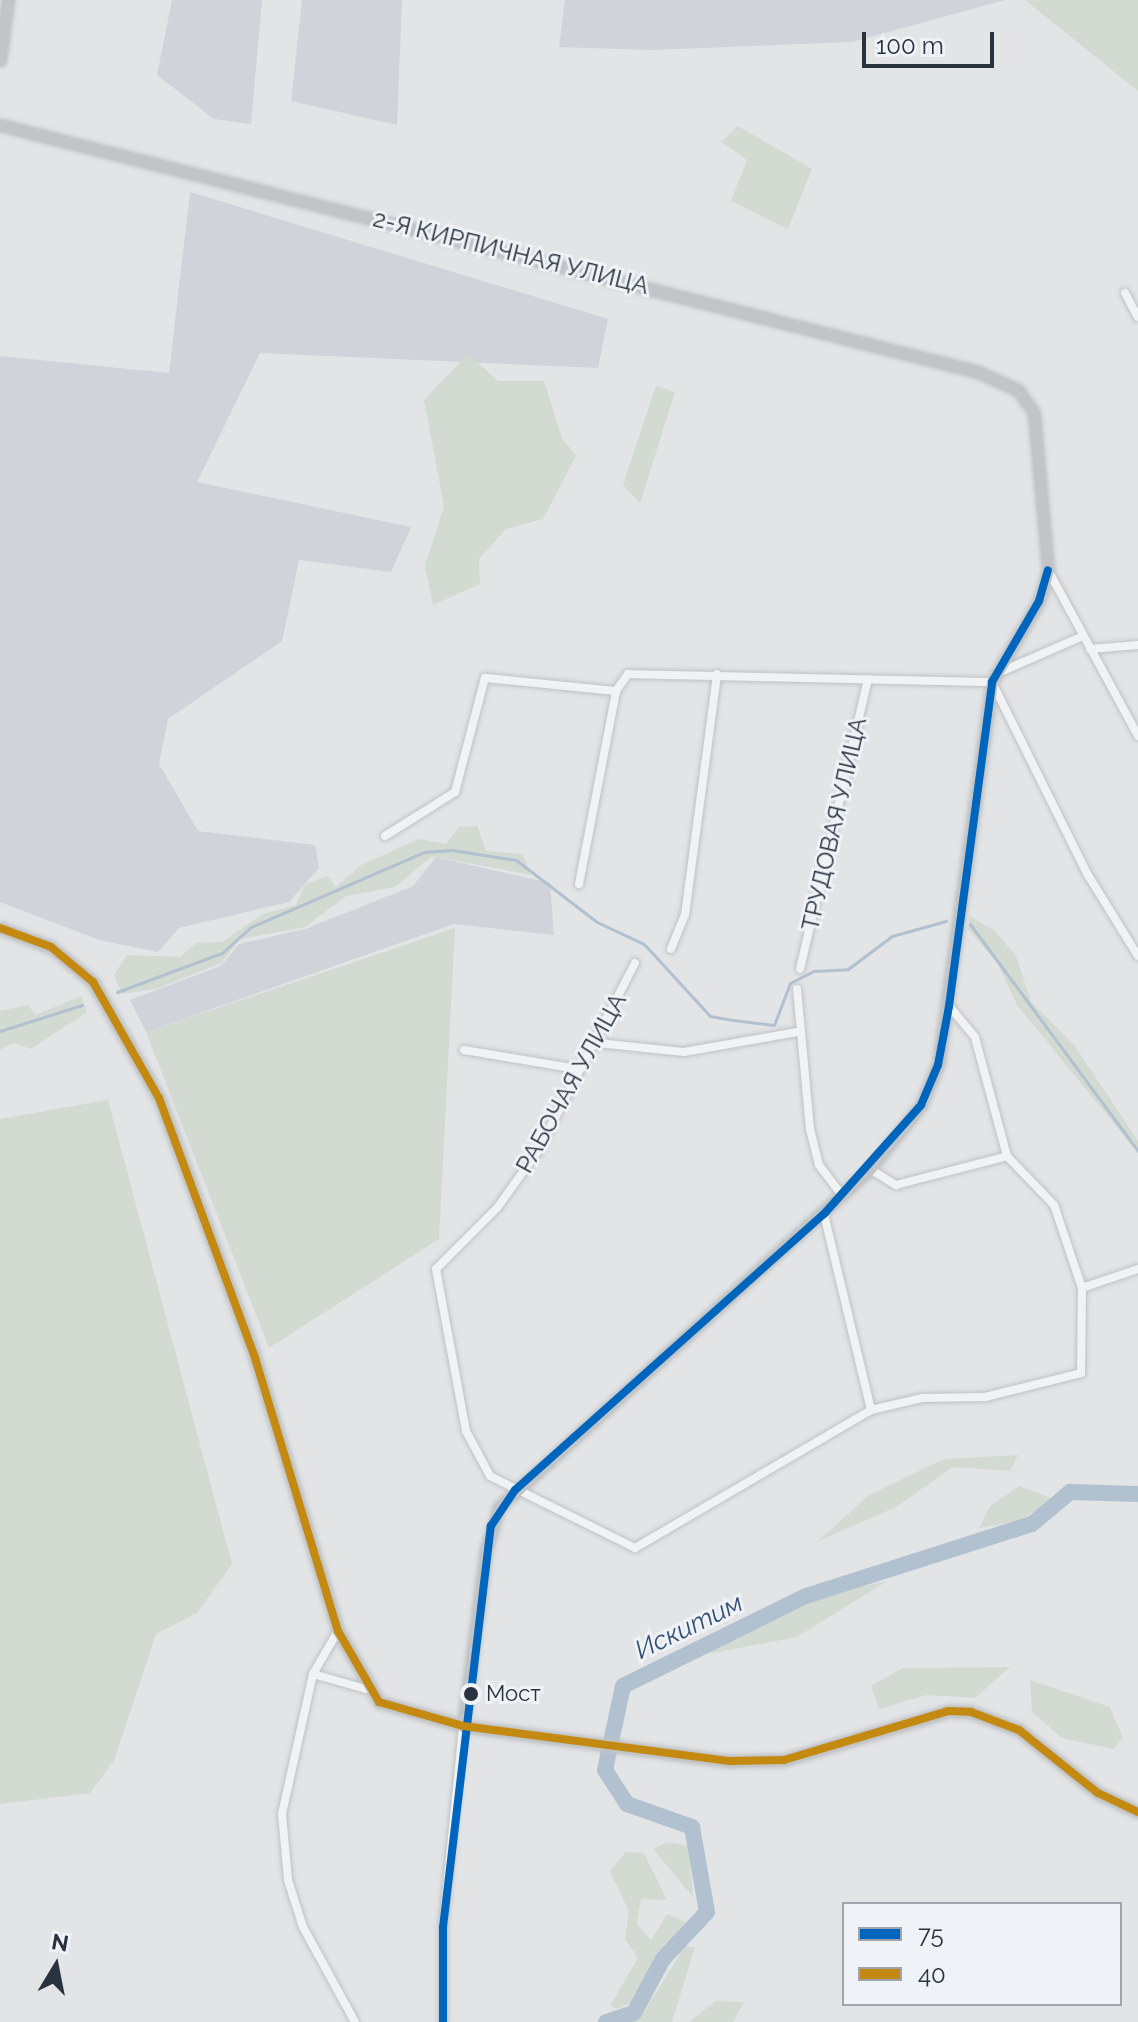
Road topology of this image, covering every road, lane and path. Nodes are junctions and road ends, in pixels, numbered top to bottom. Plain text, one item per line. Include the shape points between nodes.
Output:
1 (8, 0) edge
2 (0, 60) edge
3 (0, 125) edge
4 (1125, 293) dead end
5 (1138, 317) edge
6 (1048, 570) junction
7 (1083, 636) junction
8 (1138, 645) edge
9 (1090, 649) junction
10 (717, 674) junction
11 (994, 678) junction
12 (868, 680) junction
13 (616, 691) junction
14 (1138, 736) edge
15 (385, 836) dead end
16 (579, 884) dead end
17 (0, 928) edge
18 (671, 949) dead end
19 (1138, 956) edge
20 (635, 963) dead end
21 (800, 969) dead end
22 (797, 989) dead end
23 (949, 1006) junction
24 (797, 1032) junction
25 (598, 1043) junction
26 (464, 1050) dead end
27 (577, 1069) junction
28 (1007, 1156) junction
29 (870, 1169) junction
30 (842, 1196) junction
31 (824, 1214) junction
32 (1138, 1269) edge
33 (1082, 1288) junction
34 (871, 1410) junction
35 (515, 1490) junction
36 (338, 1631) junction
37 (313, 1674) junction
38 (366, 1689) junction
39 (463, 1726) junction
40 (1138, 1812) edge
41 (355, 2022) edge
42 (443, 2022) edge

1 - 2 street
3 - 6 street, 2-Я КИРПИЧНАЯ УЛИЦА via 790,320 1018,390 1034,413 1044,462
4 - 5 street
6 - 7 street
6 - 11 street
7 - 9 street
7 - 11 street
8 - 9 street
9 - 14 street
10 - 12 street
10 - 13 street via 628,674
10 - 18 street via 685,915
11 - 12 street
11 - 19 street via 1088,875
11 - 23 street
12 - 21 street, ТРУДОВАЯ УЛИЦА
13 - 15 street via 485,678 455,792
13 - 16 street
17 - 36 street via 51,947 93,982 159,1098 255,1358
20 - 25 street, РАБОЧАЯ УЛИЦА
22 - 24 street
23 - 28 street via 975,1037
23 - 29 street via 938,1065 921,1105
24 - 25 street via 684,1052
24 - 30 street via 819,1165
25 - 27 street, РАБОЧАЯ УЛИЦА
26 - 27 street
27 - 35 street, РАБОЧАЯ УЛИЦА via 538,1151 497,1208 436,1269 466,1431 490,1476
28 - 29 street via 896,1185
28 - 33 street via 1054,1205
29 - 30 street
30 - 31 street
31 - 34 street
31 - 35 street
32 - 33 street
33 - 34 street via 1081,1373 985,1397 922,1398
34 - 35 street via 635,1548
35 - 39 street via 491,1526
36 - 37 street
36 - 38 street
37 - 38 street
37 - 41 street via 282,1814 288,1880 303,1927
38 - 39 street via 397,1710
39 - 40 street via 667,1757 784,1760 948,1711 971,1712 1019,1730 1098,1793
39 - 42 street via 443,1927

